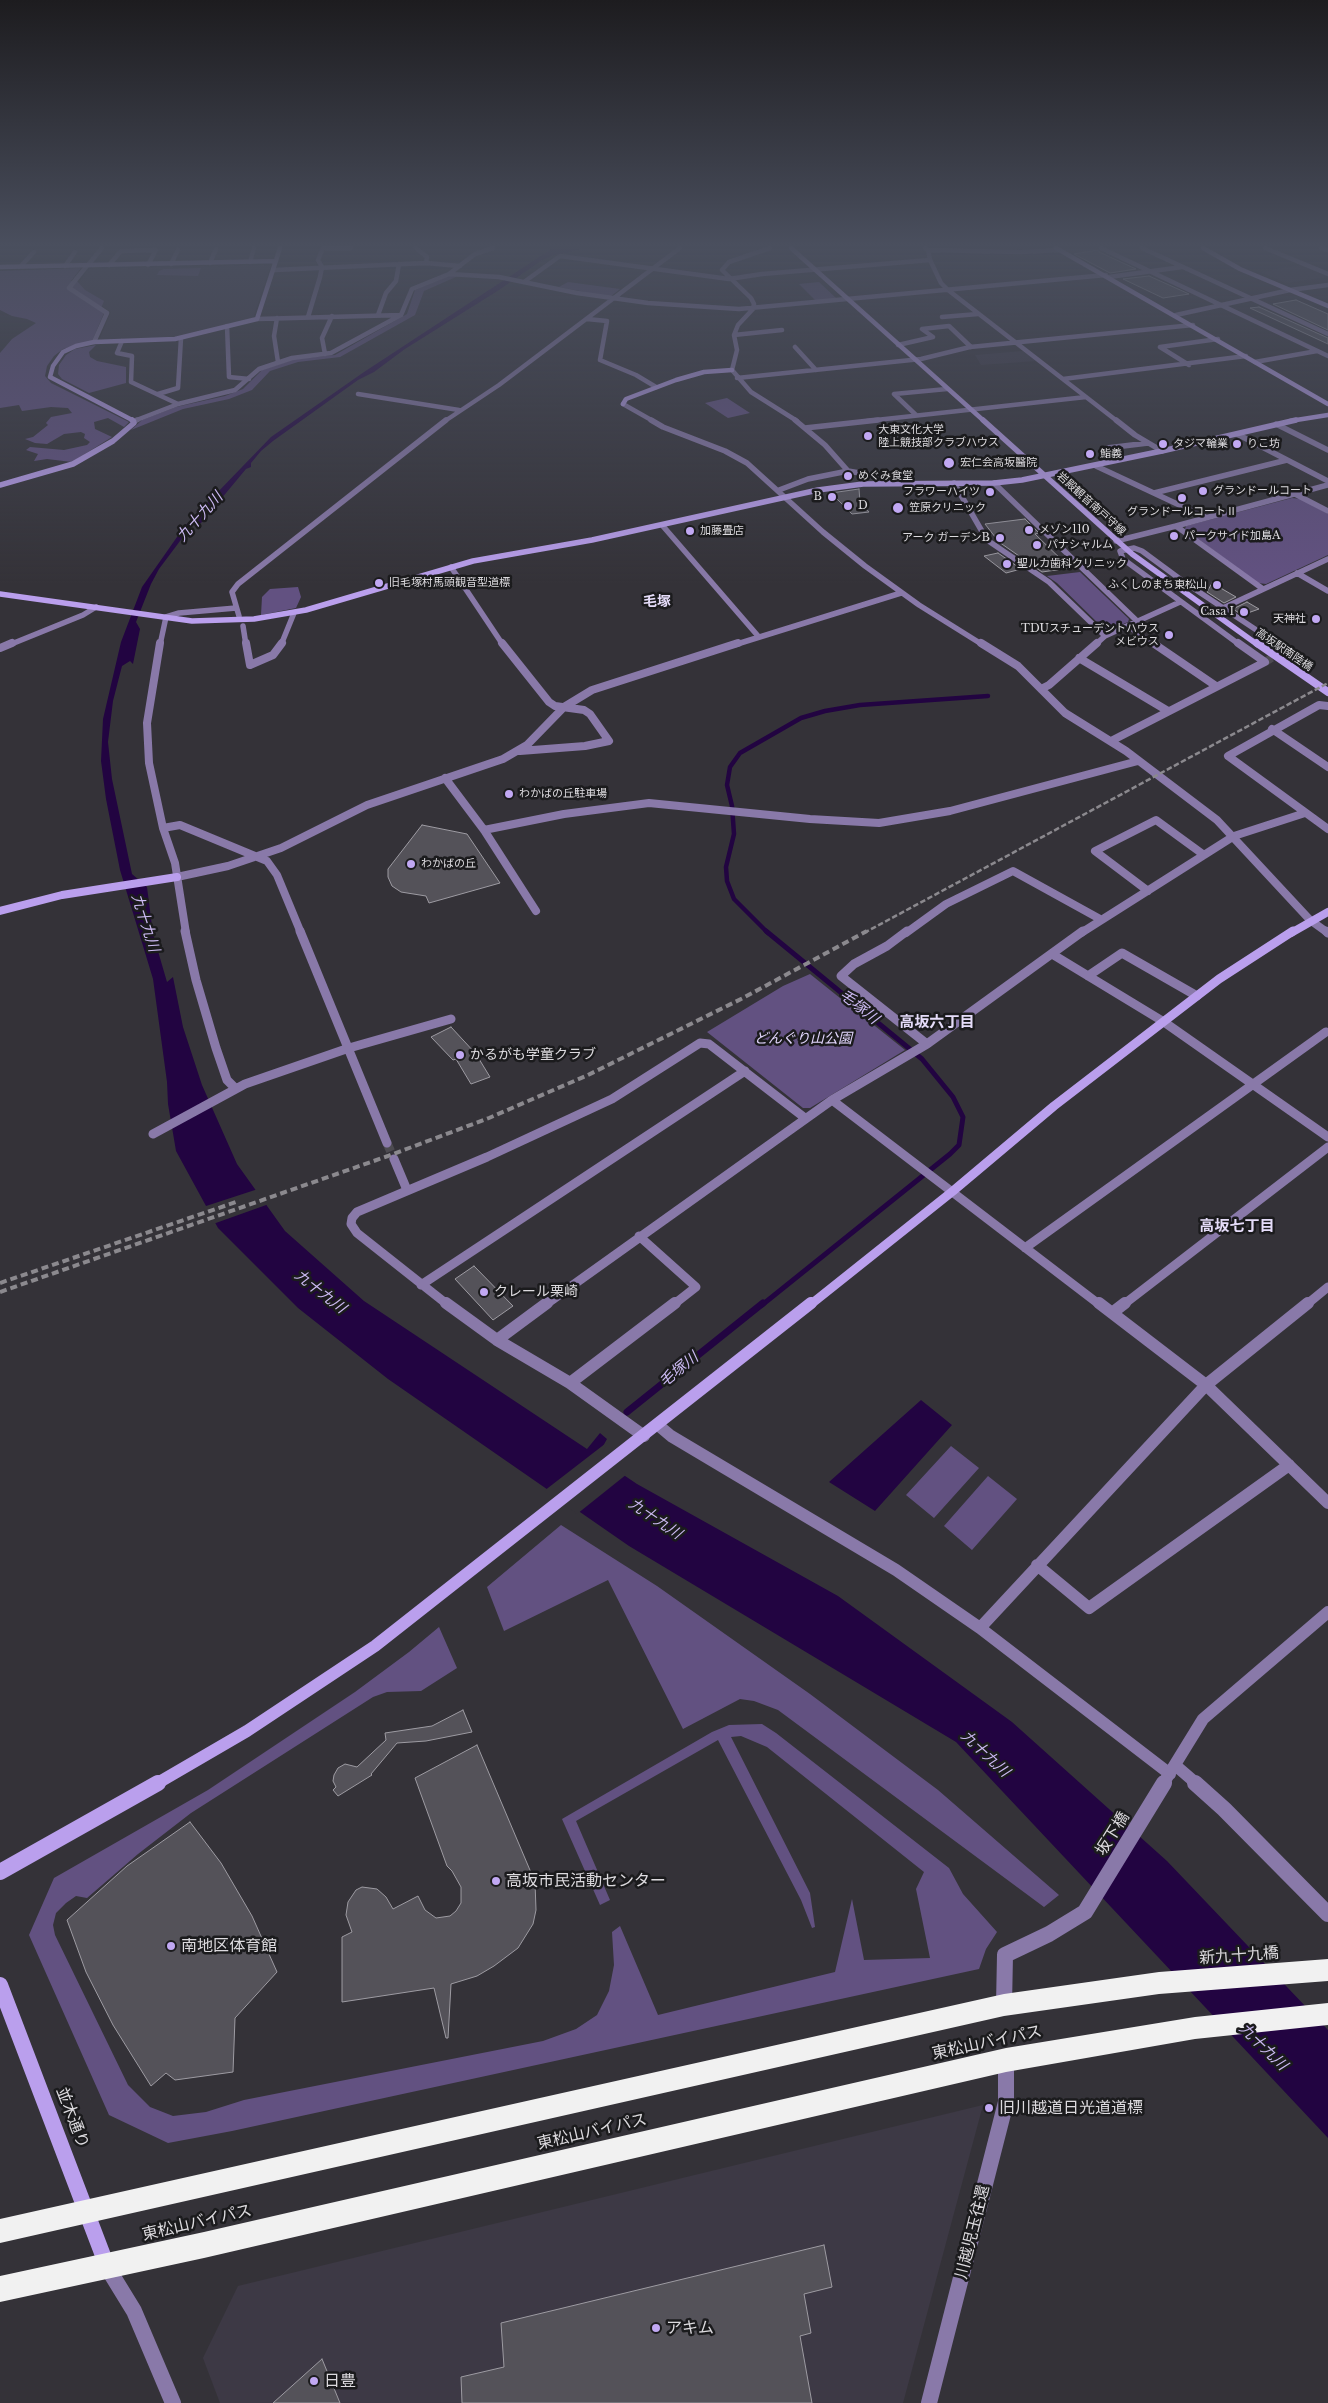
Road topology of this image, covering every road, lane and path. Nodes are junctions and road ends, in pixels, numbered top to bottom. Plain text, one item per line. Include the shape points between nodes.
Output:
1 (57, 360) edge
2 (132, 360) edge
3 (180, 360) edge
4 (228, 360) edge
5 (285, 360) edge
6 (532, 360) edge
7 (600, 360) edge
8 (734, 360) edge
9 (807, 360) edge
10 (904, 360) edge
11 (915, 360) edge
12 (1039, 360) edge
13 (1182, 360) edge
14 (1217, 360) edge
15 (1252, 360) edge
16 (1265, 360) edge
17 (278, 362) joint
18 (1255, 362) junction
19 (1189, 364) junction
20 (732, 370) junction
21 (816, 370) junction
22 (736, 378) junction
23 (249, 379) junction
24 (1063, 379) junction
25 (656, 387) junction
26 (947, 389) junction
27 (158, 394) junction
28 (358, 394) dead end
29 (1086, 397) junction
30 (178, 404) junction
31 (1328, 404) edge
32 (459, 410) junction
33 (971, 410) junction
34 (916, 415) junction
35 (1328, 415) edge
36 (134, 421) junction
37 (1276, 424) junction
38 (806, 428) junction
39 (1237, 434) junction
40 (1148, 443) junction
41 (1107, 448) dead end
42 (1328, 450) edge
43 (1162, 451) junction
44 (1287, 460) junction
45 (1096, 466) junction
46 (848, 471) junction
47 (1044, 476) junction
48 (912, 482) junction
49 (954, 483) junction
50 (994, 483) junction
51 (1328, 483) edge
52 (0, 485) edge
53 (779, 490) junction
54 (1154, 493) junction
55 (1295, 494) junction
56 (787, 498) junction
57 (1328, 511) edge
58 (1205, 518) junction
59 (662, 525) junction
60 (1176, 526) junction
61 (1116, 541) junction
62 (1126, 548) junction
63 (1132, 554) joint
64 (1328, 559) edge
65 (452, 566) junction
66 (1297, 573) junction
67 (1263, 589) junction
68 (1328, 591) edge
69 (901, 593) junction
70 (0, 594) edge
71 (1180, 602) junction
72 (96, 607) junction
73 (236, 608) junction
74 (1223, 608) junction
75 (294, 613) junction
76 (164, 616) junction
77 (239, 616) dead end
78 (1137, 622) junction
79 (243, 626) dead end
80 (1128, 626) junction
81 (758, 636) junction
82 (1105, 636) junction
83 (0, 648) edge
84 (1286, 649) dead end
85 (1079, 658) junction
86 (1216, 686) junction
87 (1041, 689) junction
88 (1328, 692) edge
89 (1328, 706) edge
90 (564, 707) junction
91 (1168, 711) junction
92 (1272, 729) junction
93 (1111, 741) junction
94 (516, 751) junction
95 (1138, 761) junction
96 (1328, 767) edge
97 (445, 778) junction
98 (1304, 812) junction
99 (163, 828) junction
100 (1328, 829) edge
101 (484, 830) junction
102 (1234, 836) junction
103 (1204, 855) junction
104 (256, 858) junction
105 (174, 878) junction
106 (1148, 891) junction
107 (0, 911) edge
108 (536, 911) dead end
109 (1328, 912) edge
110 (1100, 920) junction
111 (1310, 920) junction
112 (1328, 933) edge
113 (1052, 954) junction
114 (1088, 976) junction
115 (1197, 996) junction
116 (451, 1019) dead end
117 (1164, 1022) junction
118 (1327, 1032) edge
119 (927, 1044) junction
120 (350, 1048) junction
121 (745, 1071) junction
122 (1253, 1084) junction
123 (231, 1090) junction
124 (832, 1100) junction
125 (805, 1118) junction
126 (156, 1132) dead end
127 (1328, 1136) edge
128 (387, 1143) tunnel mouth
129 (1328, 1147) edge
130 (394, 1159) tunnel mouth
131 (407, 1190) junction
132 (953, 1191) junction
133 (639, 1236) junction
134 (1025, 1248) junction
135 (422, 1285) junction
136 (1328, 1287) edge
137 (1112, 1313) junction
138 (497, 1340) junction
139 (570, 1383) junction
140 (1206, 1385) junction
141 (658, 1425) junction
142 (644, 1436) junction
143 (1290, 1465) junction
144 (1328, 1503) edge
145 (1037, 1565) junction
146 (1328, 1612) edge
147 (980, 1628) junction
148 (1172, 1770) junction
149 (0, 1872) edge
150 (1328, 1914) edge
151 (1325, 1971) edge
152 (0, 1985) edge
153 (1004, 1994) junction
154 (1328, 2014) edge
155 (1006, 2060) junction
156 (87, 2211) junction
157 (0, 2231) edge
158 (107, 2266) junction
159 (0, 2289) edge
160 (173, 2403) edge
161 (929, 2403) edge

1 - 36 street via 50,377 56,382
2 - 27 street via 131,382
3 - 27 street via 178,388
4 - 23 street via 229,377
5 - 17 street
6 - 32 street
7 - 25 street
8 - 20 street
9 - 21 street
10 - 21 street
11 - 26 street, 岩殿観音南戸守線
12 - 24 street
13 - 19 street
14 - 19 street
15 - 18 street
16 - 18 street
17 - 23 street via 259,369
18 - 31 street
19 - 24 street
20 - 22 street
20 - 25 street via 704,372
21 - 22 street
22 - 38 street via 744,387
23 - 30 street via 235,390
24 - 29 street
25 - 53 street via 626,399 623,404 663,427 737,457
26 - 33 street, 岩殿観音南戸守線
26 - 34 street via 894,394
27 - 30 street
28 - 32 street
29 - 33 street
29 - 40 street
30 - 36 street
32 - 73 street via 238,584 232,592
33 - 34 street
33 - 47 street, 岩殿観音南戸守線
34 - 38 street
35 - 37 street
36 - 52 street via 113,441 73,464
37 - 39 street
37 - 42 street
38 - 46 street
39 - 43 street
39 - 44 street
40 - 41 street
40 - 43 street
43 - 45 street
44 - 51 street
44 - 54 street
45 - 47 street
45 - 54 street
46 - 48 street
46 - 53 street via 808,479
47 - 50 street
47 - 61 street, 岩殿観音南戸守線
48 - 49 street
48 - 56 street via 838,487
49 - 50 street
49 - 82 street via 987,540 1049,582
50 - 78 street
51 - 55 street
53 - 56 street
54 - 58 street
55 - 57 street
55 - 58 street
56 - 59 street
56 - 69 street via 841,548
58 - 60 street
59 - 65 street
59 - 81 street
60 - 61 street
60 - 67 street
61 - 62 street, 岩殿観音南戸守線
62 - 63 street, 岩殿観音南戸守線
62 - 71 street via 1120,551 1123,558
62 - 74 street via 1142,551
63 - 88 street, 高坂駅南陸橋
64 - 66 street
65 - 75 street
65 - 90 street via 480,613 521,667 549,702
66 - 67 street
66 - 68 street
67 - 74 street
69 - 81 street
69 - 87 street via 1000,654 1030,676
70 - 72 street
71 - 78 street
71 - 86 street via 1266,662
72 - 76 street
72 - 83 street via 83,616
73 - 76 street
73 - 77 street
74 - 84 street
75 - 76 street via 207,622
75 - 79 street via 282,645 273,655 250,665
76 - 99 street via 147,723 149,763
78 - 80 street
80 - 82 street
80 - 86 street
81 - 90 street via 592,690
82 - 85 street
85 - 87 street
85 - 91 street
86 - 91 street
87 - 93 street via 1065,713
89 - 92 street via 1319,705
90 - 94 street via 544,730
90 - 94 street via 590,714 609,741
91 - 93 street
92 - 96 street
92 - 98 street via 1228,756
93 - 95 street
94 - 97 street via 502,759
95 - 101 street via 950,811 880,823 650,803 564,814
95 - 102 street
97 - 101 street
97 - 104 street via 367,805
98 - 100 street
98 - 102 street
99 - 104 street via 180,825 192,828
99 - 105 street via 175,863
101 - 108 street
102 - 103 street
102 - 111 street
103 - 106 street
103 - 106 street via 1156,820 1095,852
104 - 105 street
104 - 120 street via 267,861 277,876
105 - 107 street via 38,900
105 - 123 street via 196,980
106 - 110 street
109 - 111 street
110 - 113 street
110 - 119 street via 1013,871 946,904 887,946 854,964 841,976
111 - 112 street
111 - 115 street
113 - 114 street
113 - 119 street
114 - 115 street via 1122,953
114 - 117 street
115 - 117 street
116 - 120 street
117 - 122 street
117 - 132 street via 1054,1106
118 - 122 street
119 - 124 street
120 - 123 street
120 - 128 street
121 - 125 street
121 - 131 street via 709,1044 700,1043 612,1099
121 - 135 street
122 - 127 street
122 - 134 street
123 - 126 street
124 - 125 street
124 - 132 street
125 - 133 street
129 - 137 street
130 - 131 street
131 - 135 street via 356,1212 350,1224
132 - 134 street
132 - 141 street
133 - 138 street
133 - 139 street via 696,1287
134 - 137 street
135 - 138 street
136 - 140 street
137 - 140 street
138 - 139 street
139 - 142 street
140 - 143 street
140 - 145 street
141 - 142 street
141 - 147 street via 671,1436 896,1570
142 - 149 street via 375,1646 184,1769
143 - 144 street
143 - 145 street via 1088,1608
145 - 147 street
146 - 148 street, 坂下橋 via 1203,1719
147 - 148 street
148 - 150 street via 1224,1809
148 - 153 street, 坂下橋 via 1084,1912 1049,1934 1005,1955
151 - 153 highway, 新九十九橋
152 - 156 street, 並木通り
153 - 156 highway
154 - 155 highway, 東松山バイパス via 1195,2028
155 - 158 highway, 東松山バイパス
155 - 161 street, 川越児玉往還 via 1006,2102
156 - 157 highway
156 - 158 street, 並木通り
158 - 159 highway, 東松山バイパス
158 - 160 street via 134,2311

